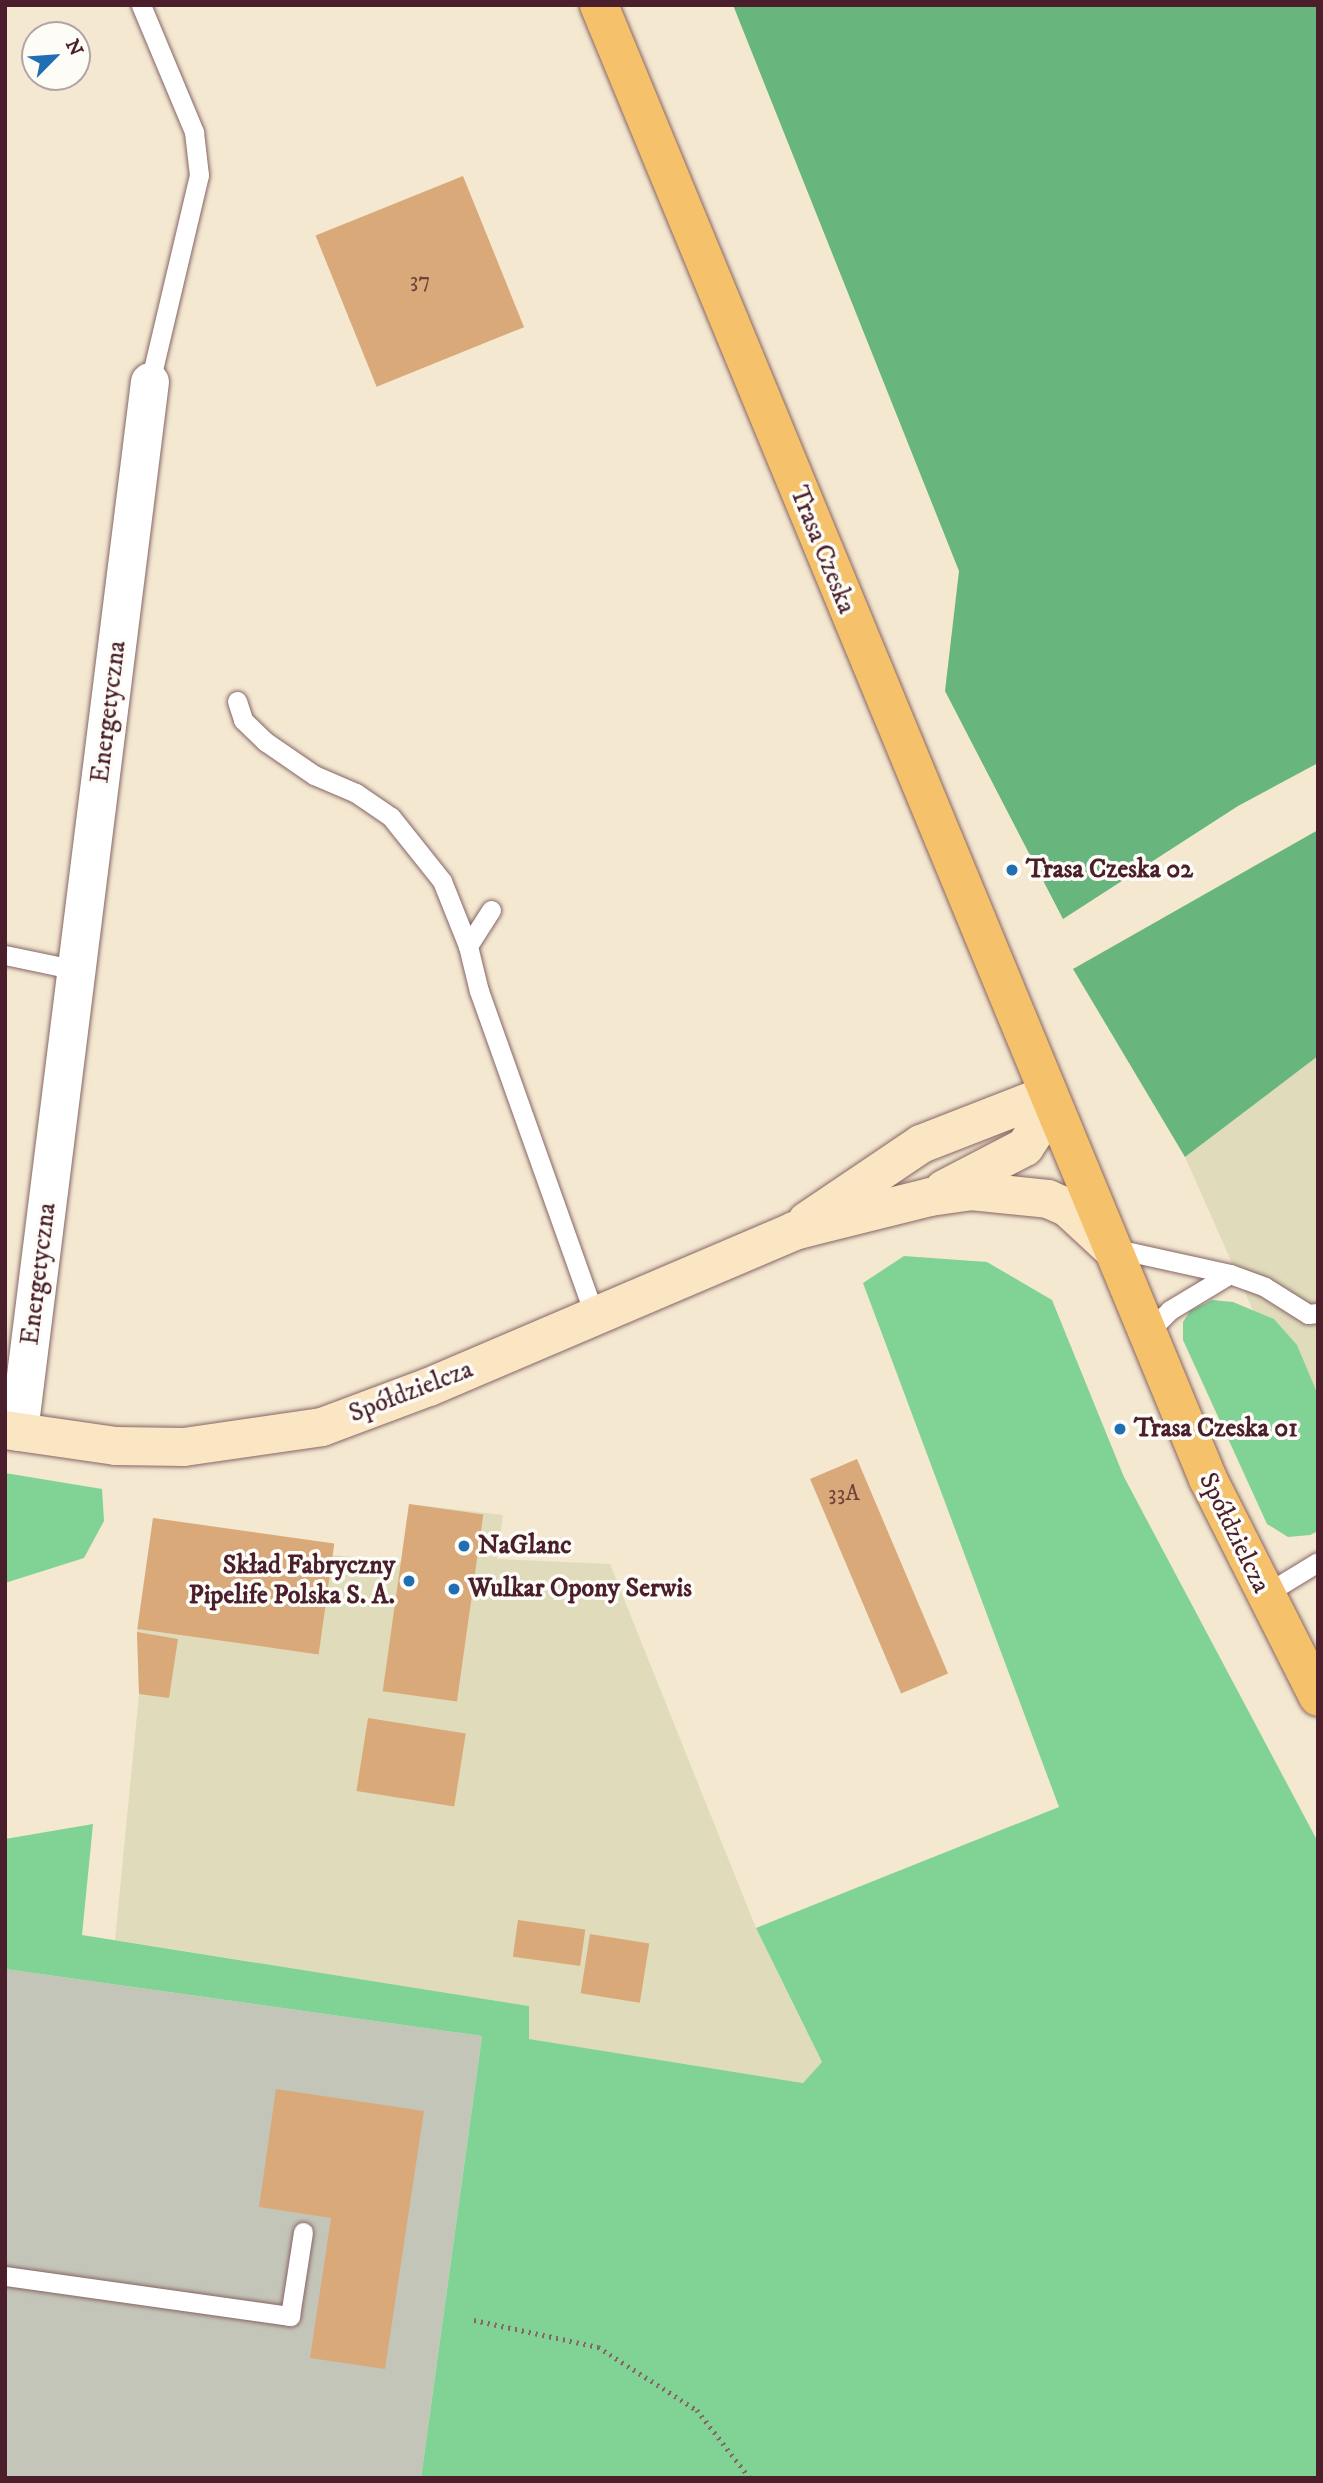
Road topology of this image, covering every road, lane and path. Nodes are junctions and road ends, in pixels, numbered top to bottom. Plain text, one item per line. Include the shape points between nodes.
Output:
1 (141, 5) edge
2 (599, 5) edge
3 (150, 382) joint
4 (237, 701) dead end
5 (491, 910) dead end
6 (468, 946) junction
7 (6, 955) edge
8 (5, 961) edge
9 (77, 970) junction
10 (1047, 1095) junction
11 (930, 1197) junction
12 (794, 1230) junction
13 (1111, 1248) junction
14 (1230, 1274) junction
15 (1318, 1313) edge
16 (595, 1317) junction
17 (1146, 1334) junction
18 (12, 1431) edge
19 (1318, 1562) edge
20 (1264, 1595) junction
21 (1318, 1697) edge
22 (303, 2232) dead end
23 (5, 2276) edge
24 (474, 2320) dead end
25 (750, 2478) edge

1 - 3 lane, Energetyczna via 194,132 199,175
2 - 10 main road, Trasa Czeska
3 - 9 street, Energetyczna
4 - 6 lane via 243,720 266,741 314,775 356,793 391,817 442,881
5 - 6 lane
6 - 16 lane via 479,991
7 - 8 lane
7 - 9 lane
9 - 18 street, Energetyczna
10 - 11 street, Spółdzielcza via 1042,1121 1025,1147
10 - 12 street, Spółdzielcza via 921,1144
10 - 13 main road, Spółdzielcza
11 - 12 street, Spółdzielcza
11 - 13 street, Spółdzielcza via 971,1191 1048,1199 1068,1208
12 - 16 street, Spółdzielcza
13 - 14 lane
13 - 17 main road, Spółdzielcza
14 - 15 lane via 1265,1287 1308,1314
14 - 17 lane via 1170,1310
16 - 18 street, Spółdzielcza via 322,1427 184,1447 116,1446
17 - 20 main road, Spółdzielcza
19 - 20 lane
20 - 21 main road, Spółdzielcza
22 - 23 lane via 290,2316
24 - 25 path via 598,2347 697,2410

